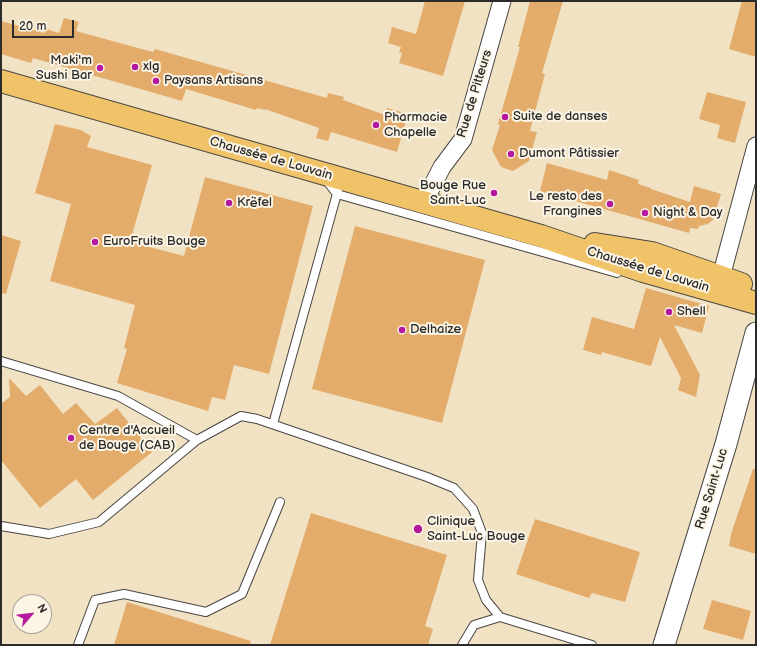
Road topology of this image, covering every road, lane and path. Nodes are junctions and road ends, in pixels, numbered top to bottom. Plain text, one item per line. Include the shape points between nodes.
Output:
1 (502, 1) edge
2 (1, 80) edge
3 (756, 146) edge
4 (339, 186) junction
5 (424, 202) junction
6 (625, 276) dead end
7 (719, 285) junction
8 (756, 288) edge
9 (756, 303) edge
10 (756, 333) edge
11 (1, 361) edge
12 (273, 424) junction
13 (197, 440) junction
14 (280, 502) dead end
15 (1, 526) edge
16 (500, 617) junction
17 (78, 645) edge
18 (462, 645) edge
19 (592, 645) edge
20 (664, 645) edge

1 - 5 street, Rue de Pitteurs via 463,139 442,167
2 - 4 main road, Chaussée de Louvain via 320,173
3 - 7 street
4 - 5 main road, Chaussée de Louvain
4 - 6 lane
4 - 12 lane
5 - 7 main road, Chaussée de Louvain via 541,236 643,271
7 - 8 main road, Chaussée de Louvain
7 - 9 main road, Chaussée de Louvain
10 - 20 street, Rue Saint-Luc via 726,444
11 - 13 lane via 118,396
12 - 13 lane via 241,416
12 - 16 lane via 454,488 473,509 482,534 478,580 486,600
13 - 15 lane via 99,522 48,534
14 - 17 lane via 242,594 206,612 124,594 95,600
16 - 18 lane via 474,625
16 - 19 lane

